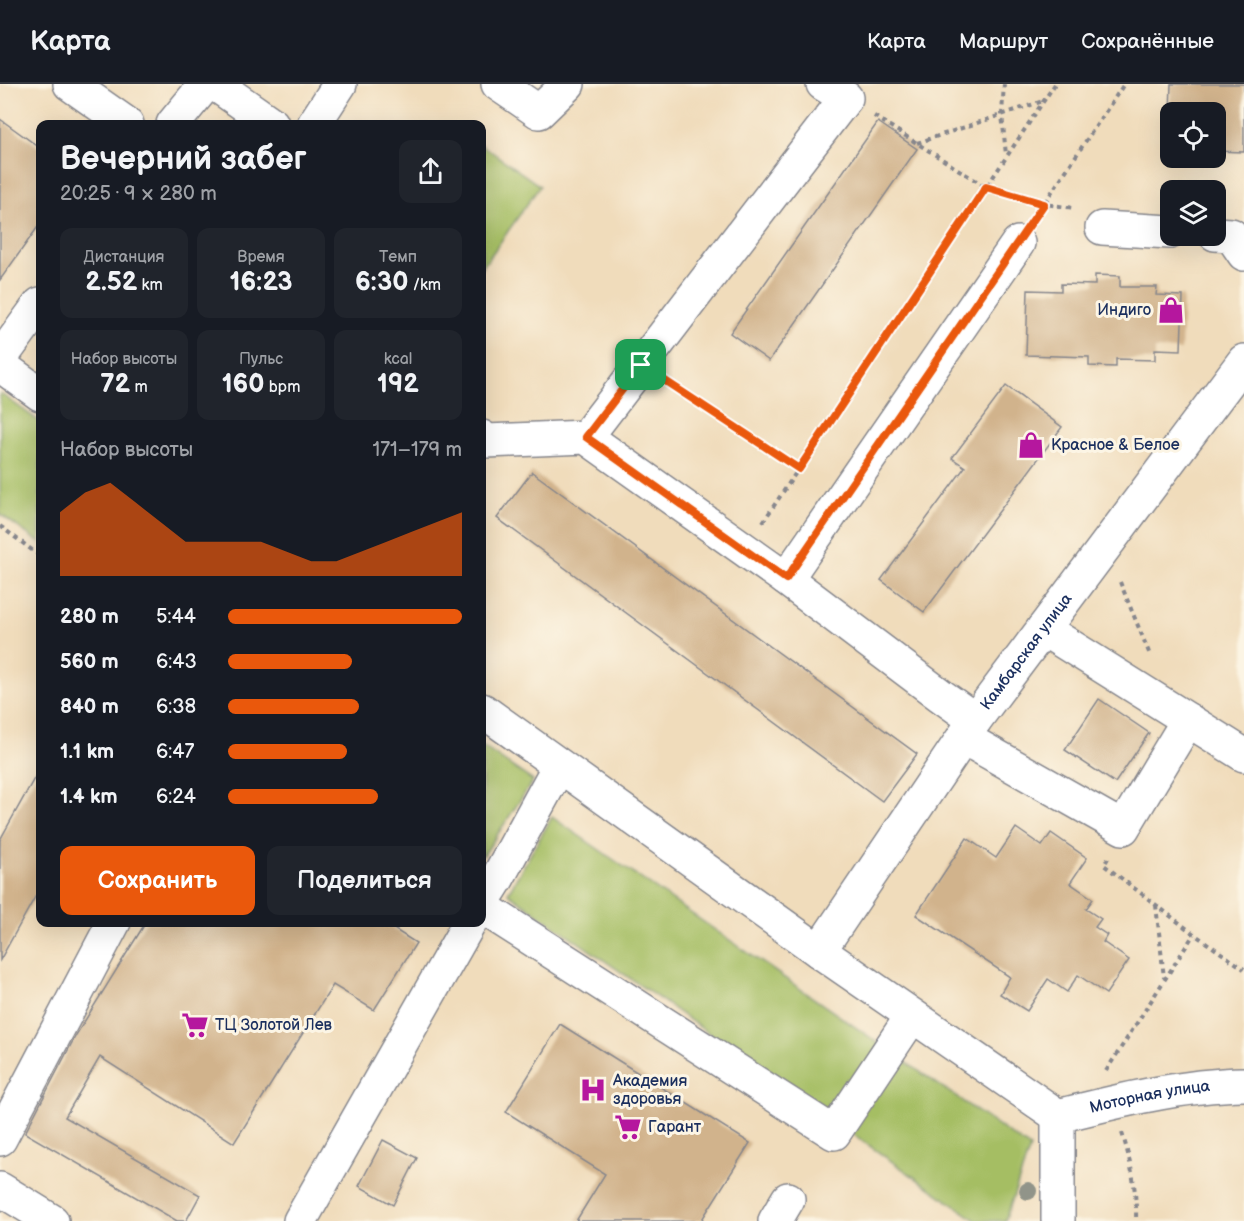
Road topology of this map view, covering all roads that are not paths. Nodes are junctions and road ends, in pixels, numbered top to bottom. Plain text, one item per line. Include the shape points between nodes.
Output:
1 (70, 84) edge
2 (206, 84) edge
3 (216, 84) edge
4 (340, 84) edge
5 (498, 84) edge
6 (568, 84) edge
7 (835, 91) edge
8 (122, 120) edge
9 (176, 120) edge
10 (266, 120) edge
11 (317, 120) edge
12 (1102, 228) road end
13 (1160, 231) edge
14 (1226, 235) edge
15 (1018, 243) road end
16 (1244, 254) edge
17 (36, 310) edge
18 (0, 359) edge
19 (1244, 361) edge
20 (0, 365) edge
21 (36, 391) edge
22 (586, 437) junction
23 (486, 441) edge
24 (786, 579) junction
25 (1043, 629) junction
26 (486, 713) edge
27 (1188, 720) junction
28 (970, 729) junction
29 (1244, 755) edge
30 (560, 766) junction
31 (486, 898) edge
32 (486, 908) edge
33 (111, 927) edge
34 (467, 927) edge
35 (819, 951) junction
36 (912, 1016) junction
37 (1244, 1084) edge
38 (1058, 1116) junction
39 (0, 1139) edge
40 (0, 1189) edge
41 (52, 1221) edge
42 (300, 1221) edge
43 (1058, 1221) edge

1 - 8 street
2 - 9 street
3 - 10 street
4 - 11 street
5 - 6 street via 539,112
7 - 22 street
12 - 13 street
14 - 16 street via 1231,235
15 - 24 street
17 - 18 street
19 - 25 street, Камбарская улица
20 - 21 street
22 - 23 street
22 - 24 street
24 - 28 street via 940,695
25 - 27 street
25 - 28 street, Камбарская улица
26 - 30 street
27 - 28 street via 1123,828
27 - 29 street
28 - 35 street, Камбарская улица
30 - 31 street
30 - 35 street
32 - 36 street via 834,1133
33 - 39 street
34 - 42 street
35 - 36 street
36 - 38 street
37 - 38 street, Моторная улица via 1213,1085 1113,1102
38 - 43 street
40 - 41 street

